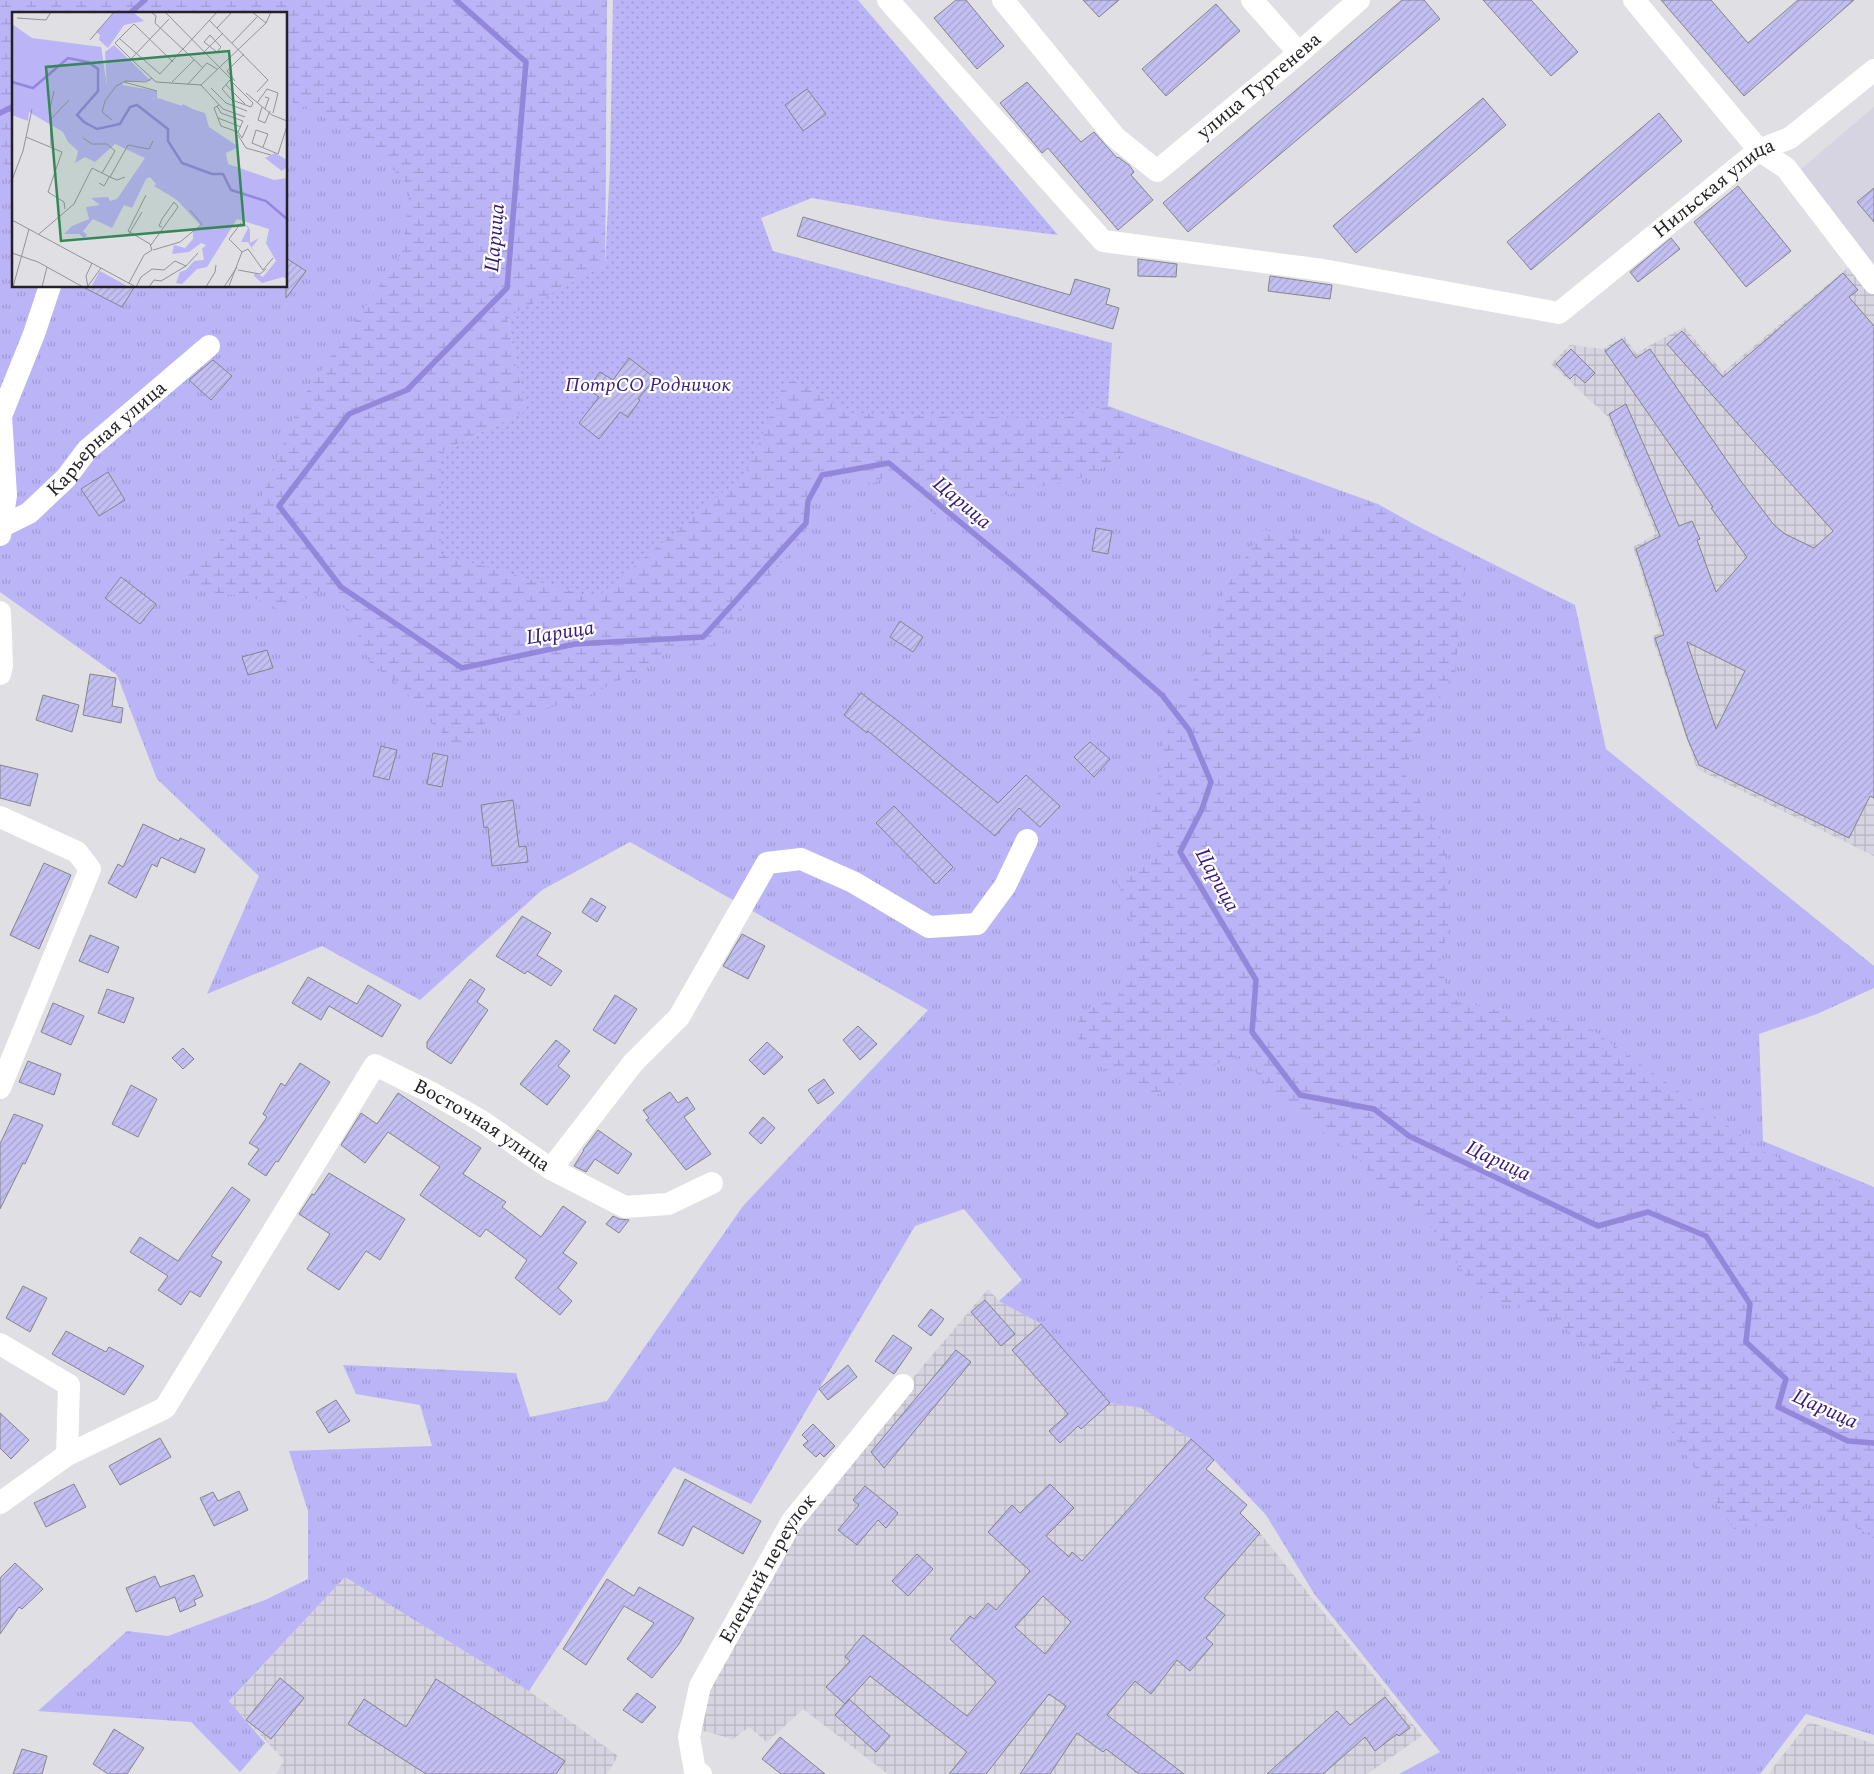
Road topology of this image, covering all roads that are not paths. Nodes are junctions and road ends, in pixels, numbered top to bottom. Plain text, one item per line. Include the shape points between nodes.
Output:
1 (888, 0) edge
2 (1003, 0) edge
3 (1252, 0) edge
4 (1359, 0) edge
5 (1634, 0) edge
6 (1298, 54) junction
7 (1874, 70) edge
8 (1759, 150) junction
9 (1874, 283) edge
10 (49, 288) edge
11 (208, 346) dead end
12 (1, 531) edge
13 (0, 612) edge
14 (0, 674) edge
15 (0, 816) edge
16 (1026, 840) dead end
17 (0, 1088) edge
18 (551, 1169) junction
19 (712, 1183) dead end
20 (0, 1344) edge
21 (903, 1385) dead end
22 (67, 1455) junction
23 (0, 1503) edge
24 (701, 1774) edge

1 - 8 street, Нильская улица via 1103,241 1323,270 1559,313
2 - 6 street, улица Тургенева via 1115,137 1157,171
3 - 6 street
4 - 6 street, улица Тургенева
5 - 8 street
7 - 8 street, Нильская улица via 1790,138
8 - 9 street via 1786,168
10 - 12 street, Карьерная улица via 1,416 6,495
11 - 12 street, Карьерная улица via 87,450 66,478 29,513
13 - 14 street
15 - 17 street via 78,852 90,869
16 - 18 street, Восточная улица via 1005,886 977,924 929,927 853,882 801,858 768,863 679,1017 633,1063
18 - 19 street via 625,1206 668,1204
18 - 22 street, Восточная улица via 480,1120 375,1065 165,1408
20 - 22 street via 69,1385
21 - 24 street, Елецкий переулок via 792,1521 700,1686 689,1736 695,1771
22 - 23 street

